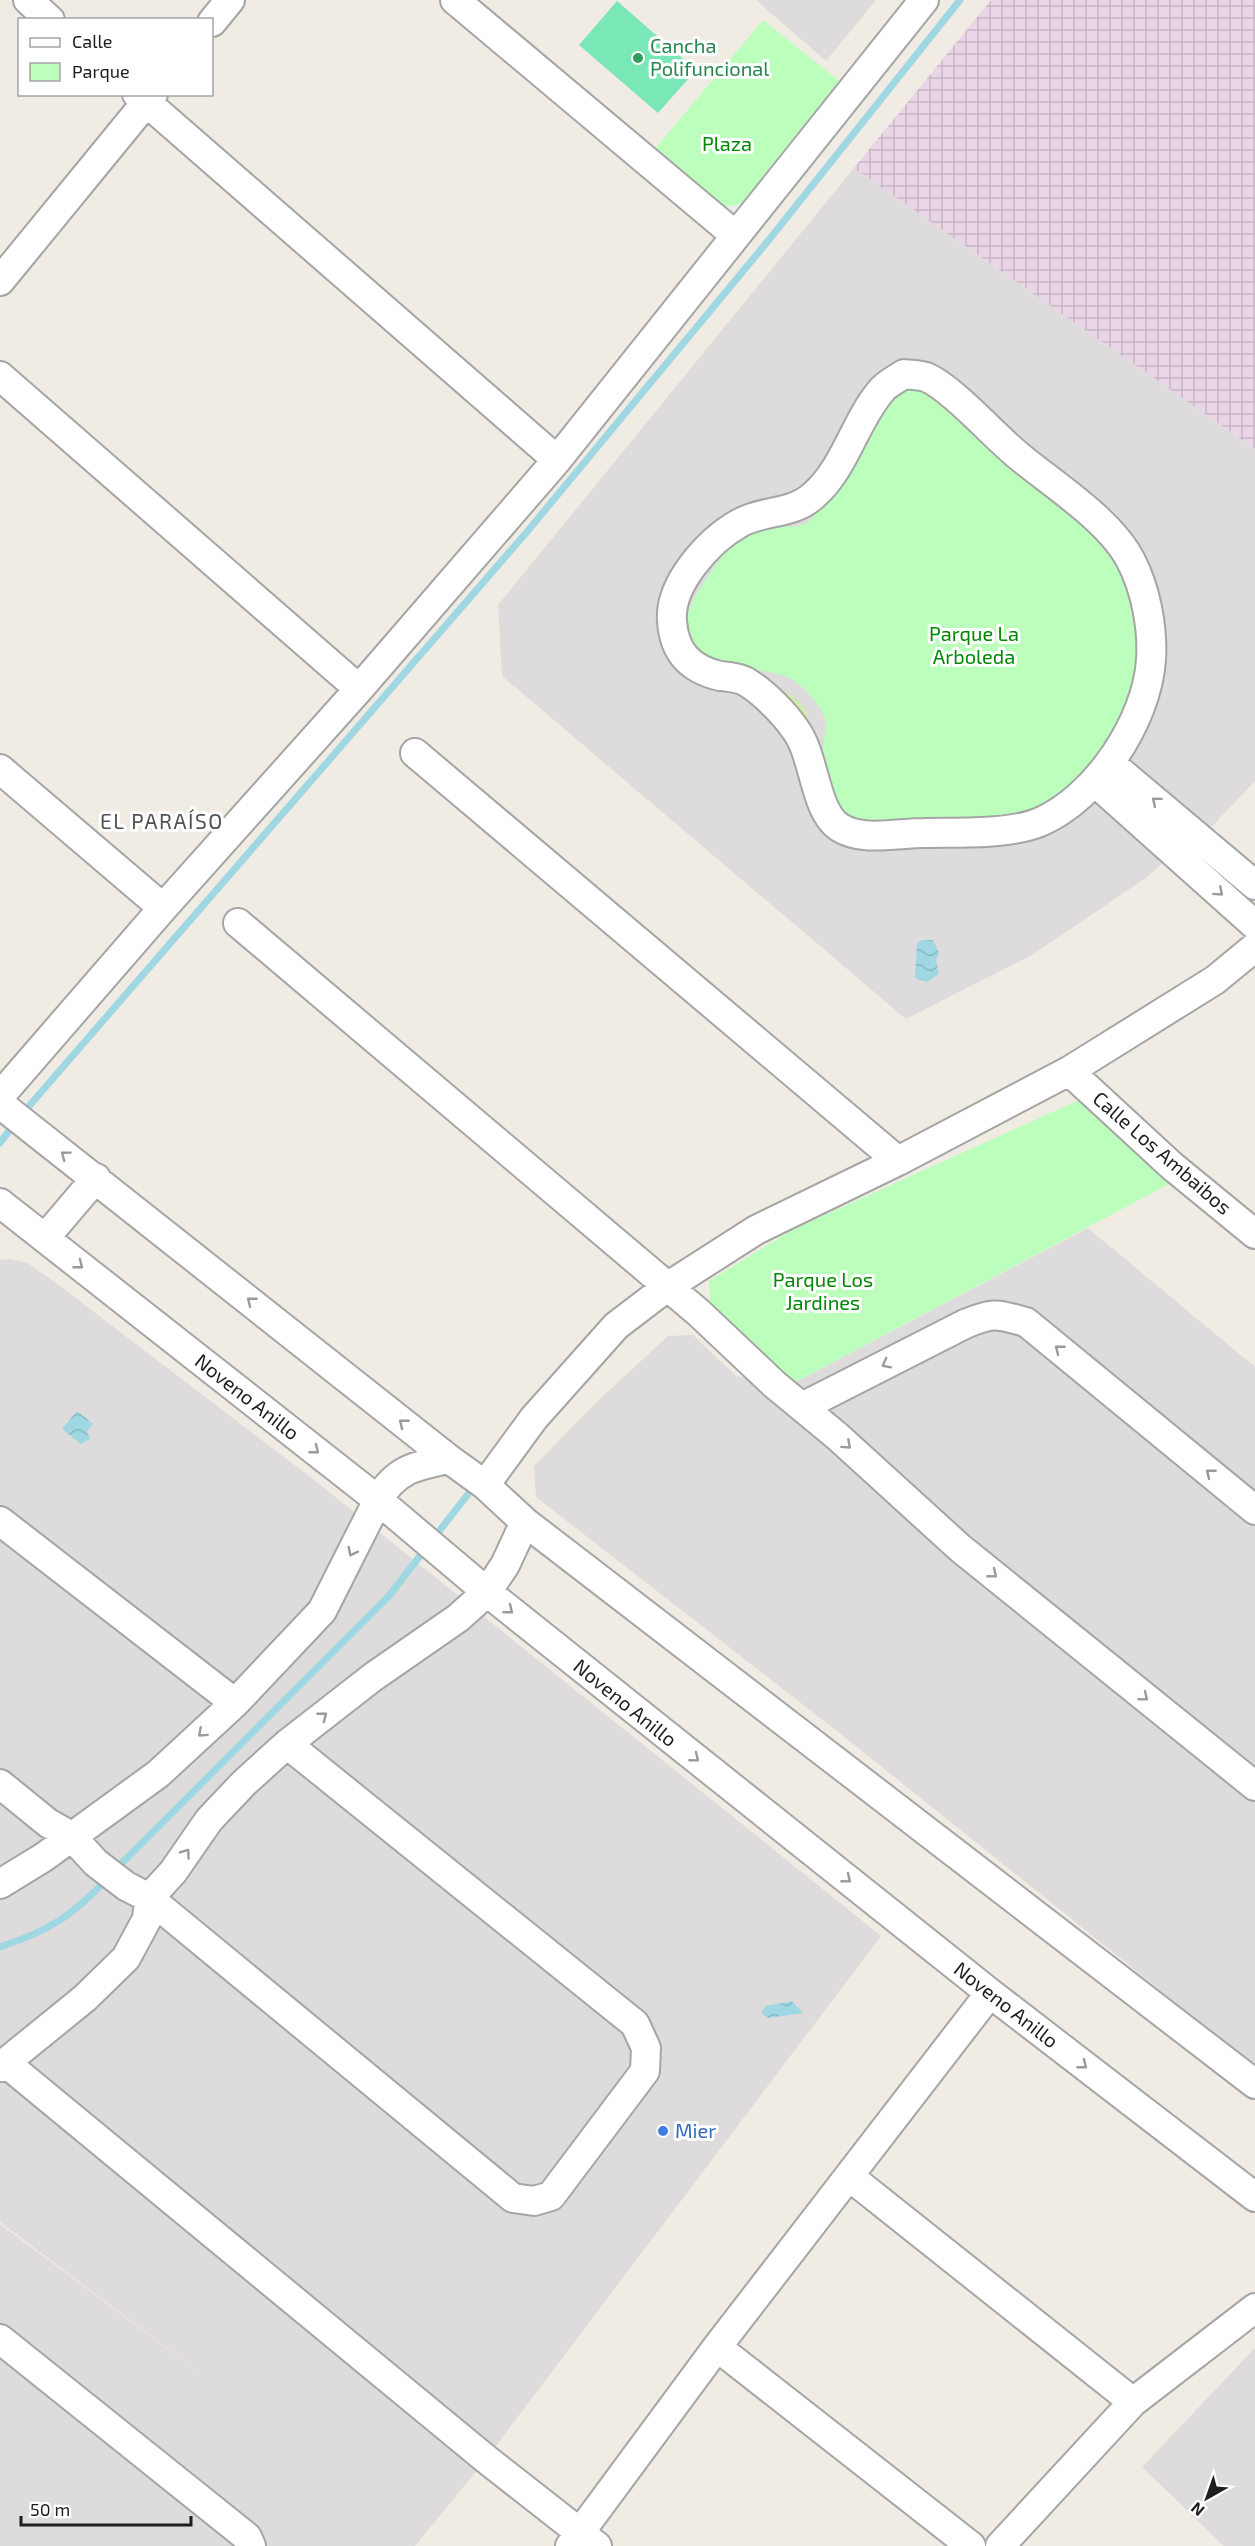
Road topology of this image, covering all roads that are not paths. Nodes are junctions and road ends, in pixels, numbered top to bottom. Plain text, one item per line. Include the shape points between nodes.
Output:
1 (28, 0) edge
2 (230, 0) edge
3 (455, 0) edge
4 (924, 0) edge
5 (48, 18) edge
6 (213, 21) edge
7 (145, 97) edge
8 (735, 235) junction
9 (0, 281) edge
10 (0, 376) edge
11 (557, 460) junction
12 (359, 689) junction
13 (415, 753) dead end
14 (0, 769) edge
15 (1102, 773) junction
16 (1255, 885) edge
17 (163, 908) junction
18 (238, 923) dead end
19 (1255, 926) edge
20 (1255, 947) edge
21 (1069, 1071) junction
22 (10, 1110) edge
23 (898, 1161) junction
24 (96, 1178) junction
25 (0, 1203) edge
26 (1255, 1234) edge
27 (45, 1238) junction
28 (667, 1287) junction
29 (802, 1407) junction
30 (449, 1460) junction
31 (485, 1485) junction
32 (378, 1500) junction
33 (1255, 1510) edge
34 (0, 1521) edge
35 (525, 1522) junction
36 (487, 1592) junction
37 (235, 1703) junction
38 (287, 1744) junction
39 (0, 1784) edge
40 (1255, 1786) edge
41 (71, 1836) junction
42 (0, 1884) edge
43 (137, 1892) junction
44 (990, 1993) junction
45 (4, 2066) edge
46 (1255, 2084) edge
47 (850, 2177) junction
48 (1255, 2197) edge
49 (1255, 2308) edge
50 (0, 2339) edge
51 (717, 2347) junction
52 (1133, 2402) junction
53 (582, 2542) edge
54 (252, 2546) edge
55 (971, 2546) edge
56 (1000, 2546) edge

1 - 5 street
2 - 6 street
3 - 8 street
4 - 8 street
7 - 9 street
7 - 11 street
8 - 11 street
10 - 12 street
11 - 12 street
12 - 17 street
13 - 23 street
14 - 17 street
15 - 15 street via 1039,822 985,832 855,835 835,825 822,806 812,762 796,729 746,681 710,673 689,662 674,642 671,616 678,591 698,561 742,521 774,514 816,494 843,457 881,389 904,374 924,376 1104,526 1130,559 1144,592 1151,662 1132,725
16 -> 15 street
15 -> 19 street
17 - 22 street
18 - 28 street
20 - 21 street via 1215,980
21 - 23 street
21 - 26 street, Calle Los Ambaibos via 1172,1166
24 -> 22 street
23 - 28 street via 756,1230
24 - 27 street
30 -> 24 street
25 - 27 street, Noveno Anillo
27 -> 32 street, Noveno Anillo
28 - 29 street
28 - 31 street via 616,1326 534,1418
33 -> 29 street via 1026,1322 991,1313
29 -> 40 street via 960,1548
30 - 31 street
30 - 32 street via 405,1470 387,1484
31 - 35 street
32 - 36 street, Noveno Anillo
32 -> 37 street via 322,1611
34 - 37 street
35 - 36 street
35 - 46 street
38 -> 36 street via 458,1618
36 -> 44 street, Noveno Anillo
37 -> 41 street via 158,1774
43 -> 38 street via 173,1872 210,1820
38 - 43 street via 635,2024 646,2048 645,2071 551,2196 534,2201 513,2198
39 - 41 street via 48,1823
41 - 42 street
41 - 43 street via 96,1863
43 - 45 street via 147,1920 126,1958
44 - 47 street
44 -> 48 street, Noveno Anillo
45 - 53 street via 486,2459
47 - 51 street
47 - 52 street
49 - 52 street
50 - 54 street via 247,2537
51 - 53 street
51 - 55 street
52 - 56 street

